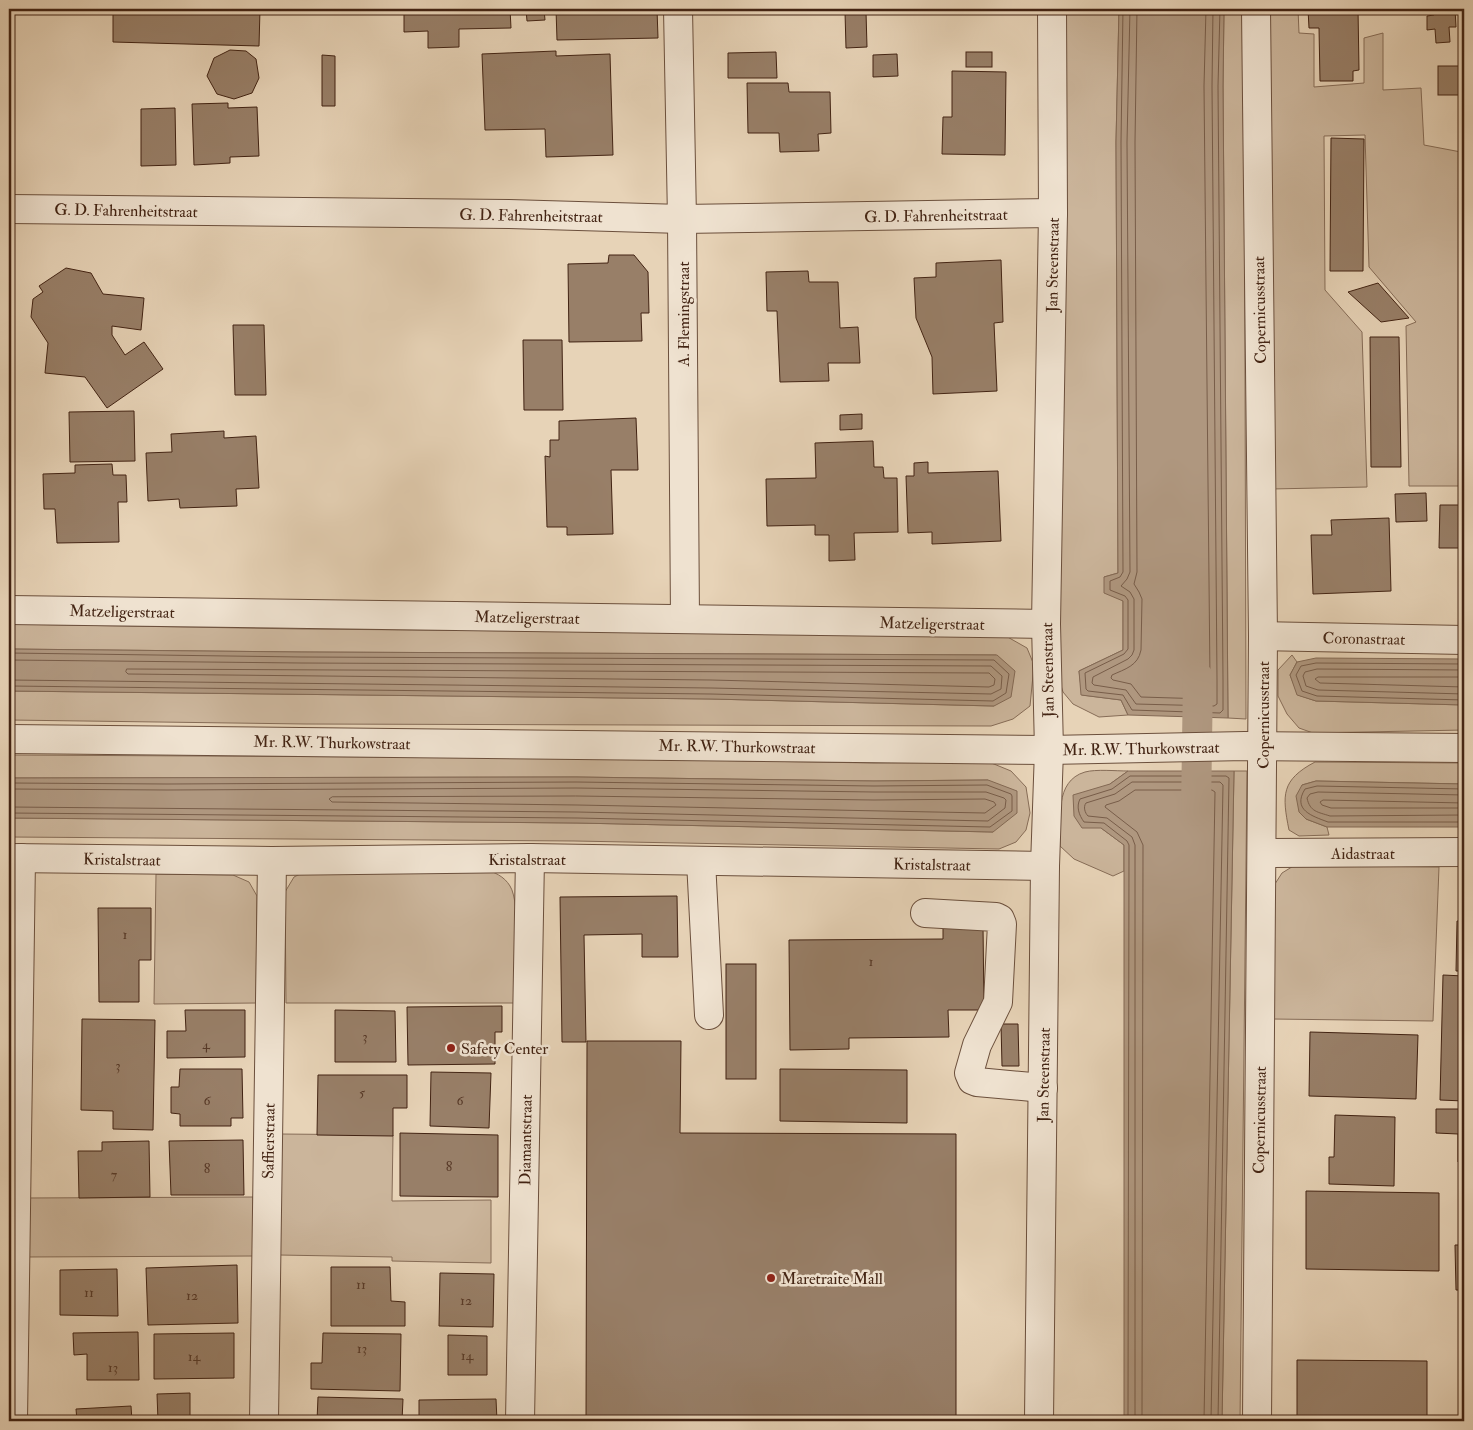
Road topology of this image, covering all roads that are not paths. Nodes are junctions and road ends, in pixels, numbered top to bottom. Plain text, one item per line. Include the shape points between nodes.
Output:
1 (678, 9) edge
2 (1052, 9) edge
3 (1256, 9) edge
4 (9, 209) edge
5 (1053, 213) junction
6 (682, 219) junction
7 (9, 610) edge
8 (685, 619) junction
9 (1046, 624) junction
10 (1263, 636) junction
11 (1464, 640) edge
12 (9, 739) edge
13 (1254, 746) junction
14 (1464, 748) edge
15 (1049, 750) junction
16 (1464, 852) edge
17 (1262, 853) junction
18 (15, 858) edge
19 (530, 858) junction
20 (272, 861) junction
21 (701, 861) junction
22 (1045, 866) junction
23 (925, 914) dead end
24 (709, 1015) dead end
25 (1042, 1088) junction
26 (11, 1367) edge
27 (13, 1421) edge
28 (264, 1421) edge
29 (520, 1421) edge
30 (1039, 1421) edge
31 (1257, 1421) edge

1 - 6 street, A. Flemingstraat
2 - 5 street, Jan Steenstraat
3 - 10 street, Copernicusstraat
4 - 6 street, G. D. Fahrenheitstraat
5 - 6 street, G. D. Fahrenheitstraat
5 - 9 street, Jan Steenstraat
6 - 8 street, A. Flemingstraat
7 - 8 street, Matzeligerstraat
8 - 9 street, Matzeligerstraat
9 - 15 street, Jan Steenstraat
10 - 11 street, Coronastraat
10 - 13 street, Copernicusstraat
12 - 15 street, Mr. R.W. Thurkowstraat
13 - 14 street, Mr. R.W. Thurkowstraat
13 - 15 street, Mr. R.W. Thurkowstraat
13 - 17 street, Copernicusstraat
15 - 22 street, Jan Steenstraat
16 - 17 street, Aidastraat
17 - 31 street, Copernicusstraat
18 - 20 street, Kristalstraat
18 - 26 street
19 - 20 street, Kristalstraat
19 - 21 street, Kristalstraat
19 - 29 street, Diamantstraat
20 - 28 street, Saffierstraat
21 - 22 street, Kristalstraat
21 - 24 street
22 - 25 street, Jan Steenstraat
23 - 25 street via 1000,919 998,1002 977,1045 969,1073 976,1082
25 - 30 street, Jan Steenstraat
26 - 27 street

